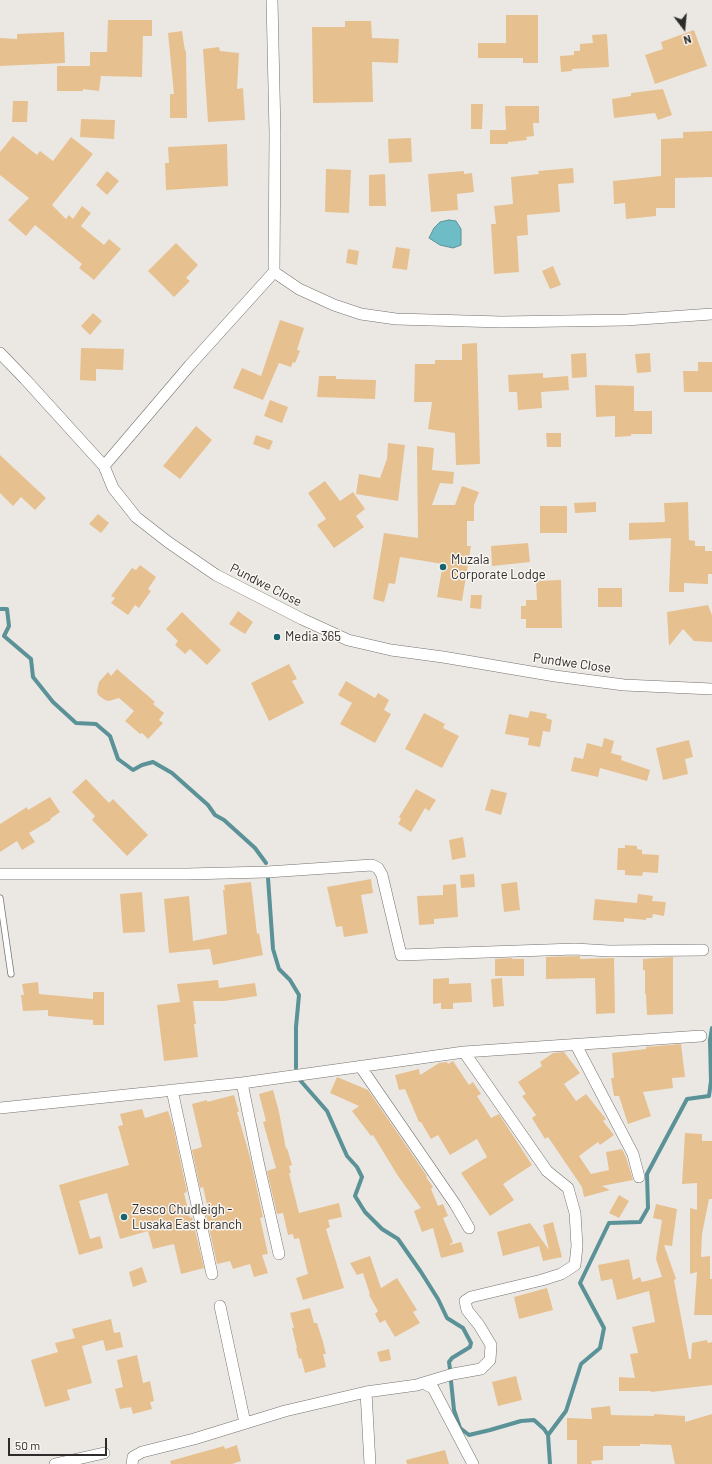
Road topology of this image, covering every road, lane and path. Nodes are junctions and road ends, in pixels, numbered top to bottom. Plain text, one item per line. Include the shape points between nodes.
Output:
1 (272, 0) edge
2 (274, 272) junction
3 (712, 314) edge
4 (0, 353) edge
5 (104, 466) junction
6 (712, 689) edge
7 (0, 874) edge
8 (0, 898) edge
9 (703, 950) dead end
10 (11, 974) dead end
11 (701, 1036) dead end
12 (576, 1045) junction
13 (464, 1052) junction
14 (360, 1066) junction
15 (242, 1083) junction
16 (172, 1090) junction
17 (0, 1108) edge
18 (639, 1177) dead end
19 (469, 1228) dead end
20 (279, 1254) dead end
21 (212, 1274) dead end
22 (220, 1306) dead end
23 (423, 1383) junction
24 (366, 1392) junction
25 (245, 1423) junction
26 (104, 1453) dead end
27 (55, 1464) edge
28 (132, 1464) edge
29 (370, 1464) edge
30 (473, 1464) edge

1 - 2 street
2 - 3 street via 299,289 334,305 361,314 396,319 510,322 626,320
2 - 5 street
4 - 5 street, Pundwe Close
5 - 6 street, Pundwe Close via 113,488 136,516 168,542 216,576 348,640 391,650 609,683
7 - 9 street via 187,874 372,865 378,868 382,875 401,955 575,949
8 - 10 lane
11 - 12 street
12 - 13 street
12 - 18 street via 633,1154
13 - 14 street
13 - 23 street via 547,1171 568,1188 575,1213 575,1265 562,1274 542,1280 471,1296 465,1301 467,1310 491,1345 490,1360 481,1369
14 - 15 street
14 - 19 street
15 - 16 street
15 - 20 street
16 - 17 street
16 - 21 street
22 - 25 street
23 - 24 street via 417,1386
23 - 30 street via 434,1388
24 - 25 street via 314,1403
24 - 29 street
25 - 28 street via 142,1452 133,1457
26 - 27 street

